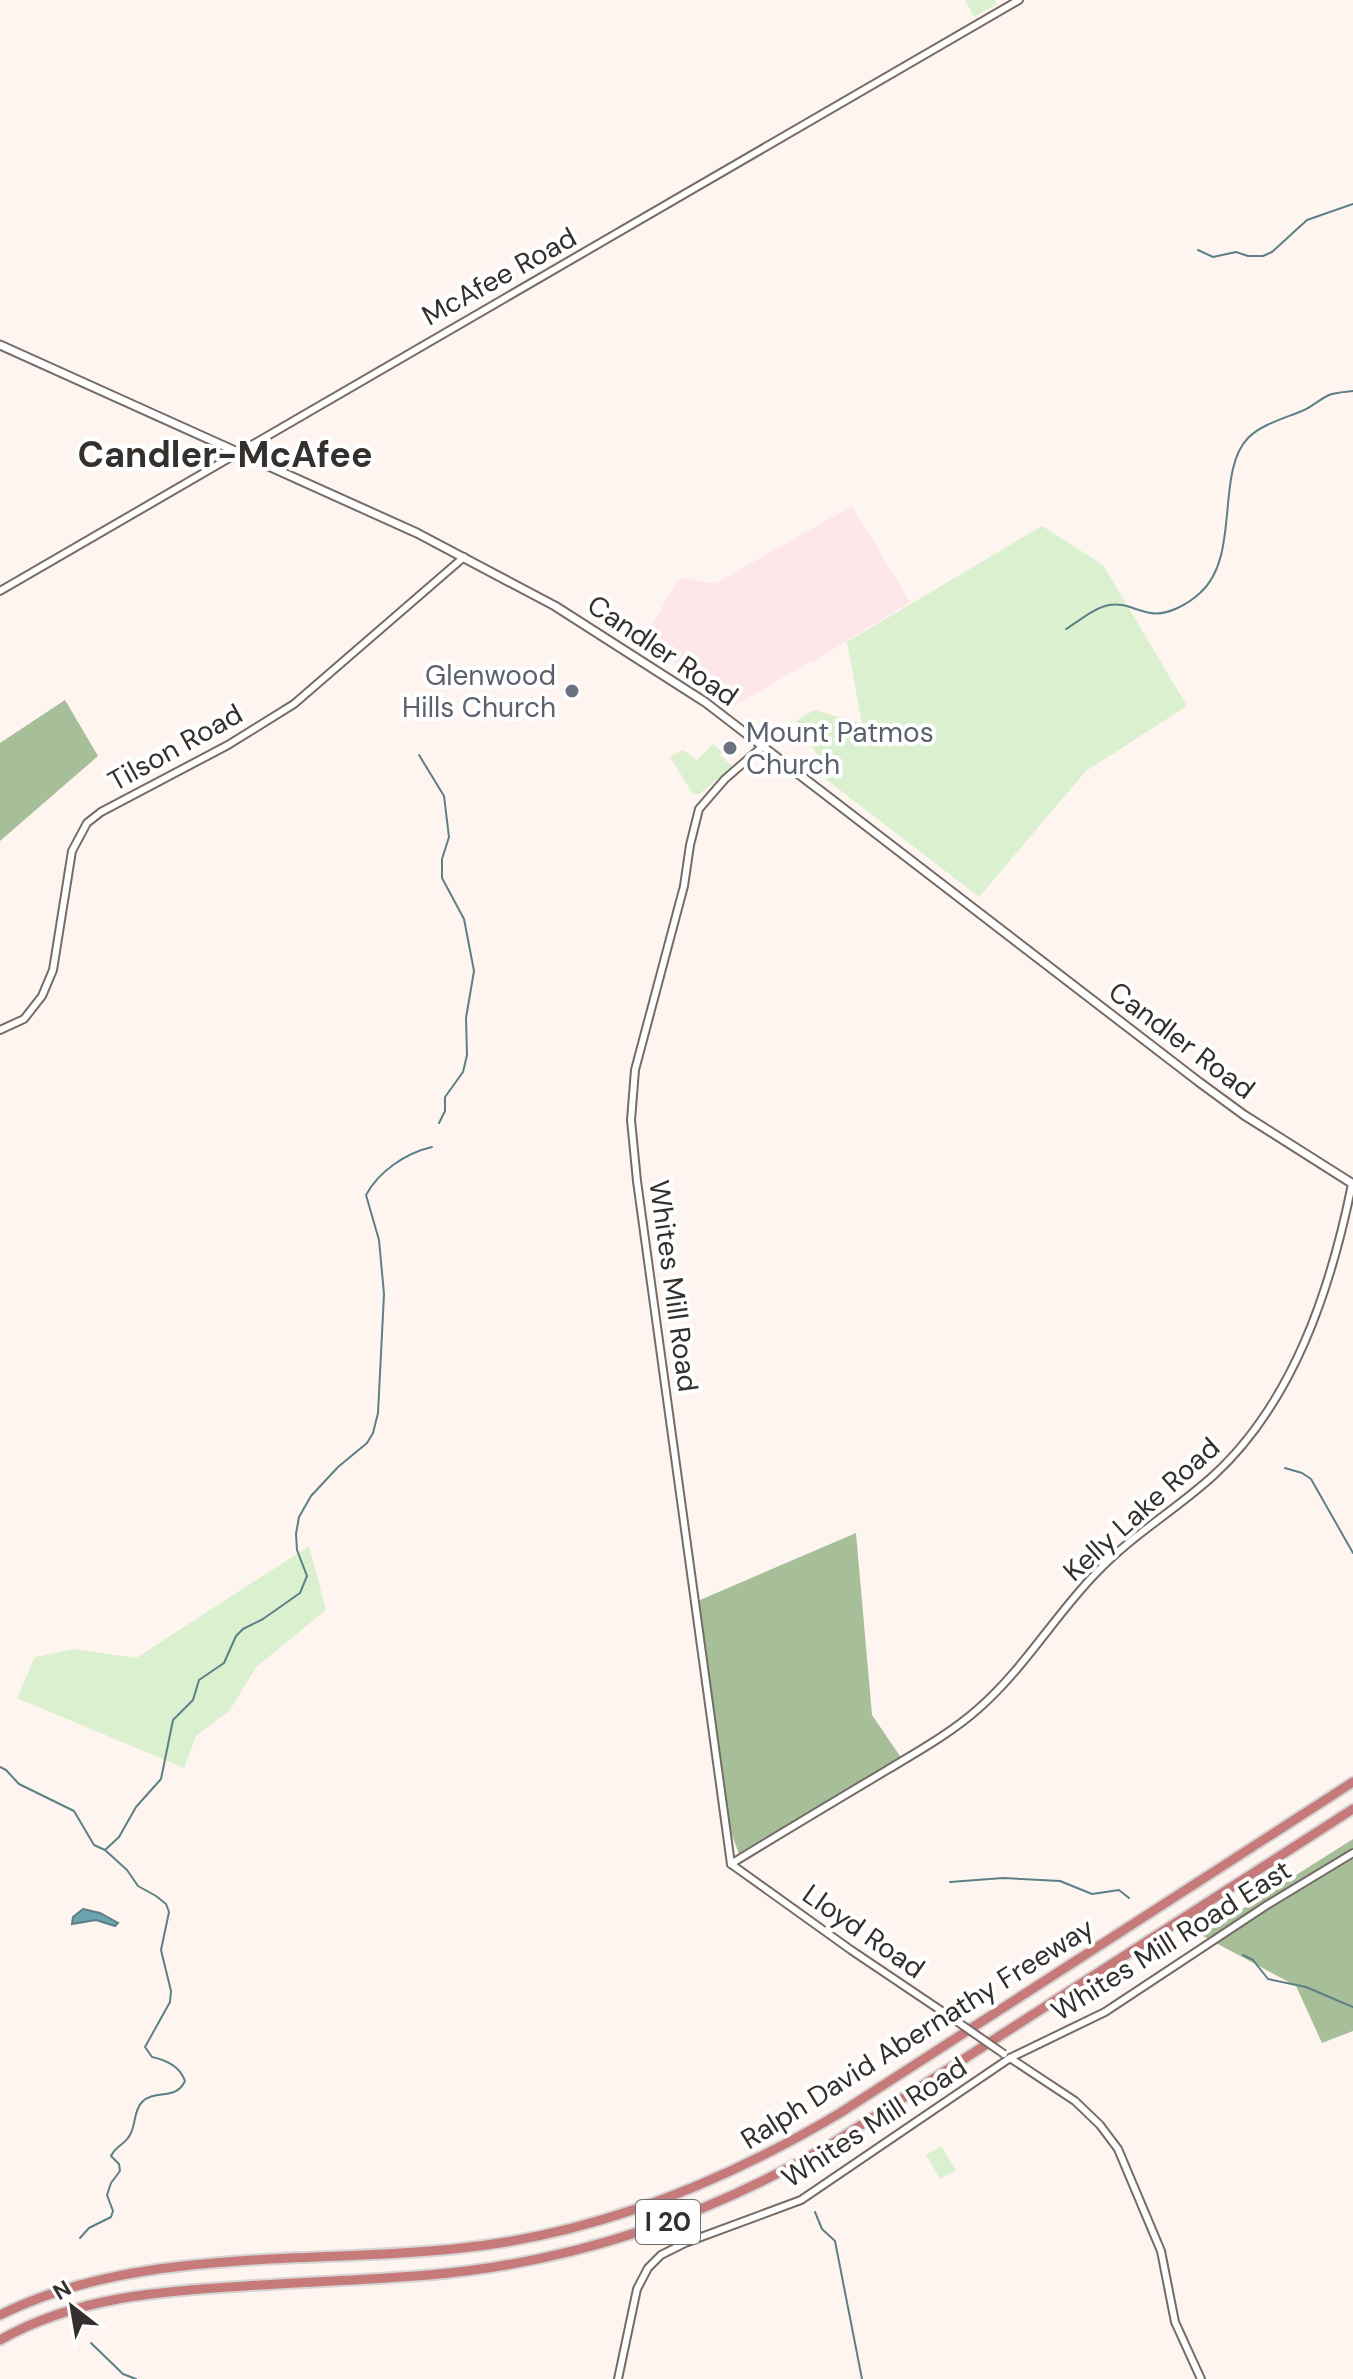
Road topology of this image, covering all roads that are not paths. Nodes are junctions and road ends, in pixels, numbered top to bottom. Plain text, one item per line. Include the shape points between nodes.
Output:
1 (1019, 0) edge
2 (0, 345) edge
3 (240, 453) junction
4 (465, 556) junction
5 (0, 591) edge
6 (763, 746) junction
7 (0, 1030) edge
8 (1352, 1184) edge
9 (1353, 1782) edge
10 (1353, 1809) edge
11 (1353, 1853) edge
12 (731, 1864) junction
13 (1007, 2056) junction
14 (0, 2315) edge
15 (0, 2340) edge
16 (618, 2379) edge
17 (1201, 2379) edge

1 - 3 street, McAfee Road
2 - 3 main road, Candler Road
3 - 4 main road, Candler Road
3 - 5 street, McAfee Road
4 - 6 main road, Candler Road via 599,632
4 - 7 street, Tilson Road via 294,704 87,823 72,851 48,983 24,1019
6 - 8 main road, Candler Road via 1199,1082
6 - 12 street, Whites Mill Road via 699,809 632,1097 637,1181
8 - 12 street, Kelly Lake Road via 1316,1309 1276,1399 1243,1447 1097,1572 976,1711
9 - 14 highway, Ralph David Abernathy Freeway / I 20 via 840,2113 689,2190 592,2223 488,2245 123,2274 54,2292
10 - 15 highway, Ralph David Abernathy Freeway / I 20 via 833,2143 699,2210 587,2248 495,2267 144,2293 57,2315
11 - 13 street, Whites Mill Road East via 1105,2012
12 - 13 street, Lloyd Road, bridge
13 - 16 street, Whites Mill Road via 801,2200 661,2255 637,2289
13 - 17 street, Lloyd Road via 1075,2101 1118,2149 1161,2251 1175,2322

